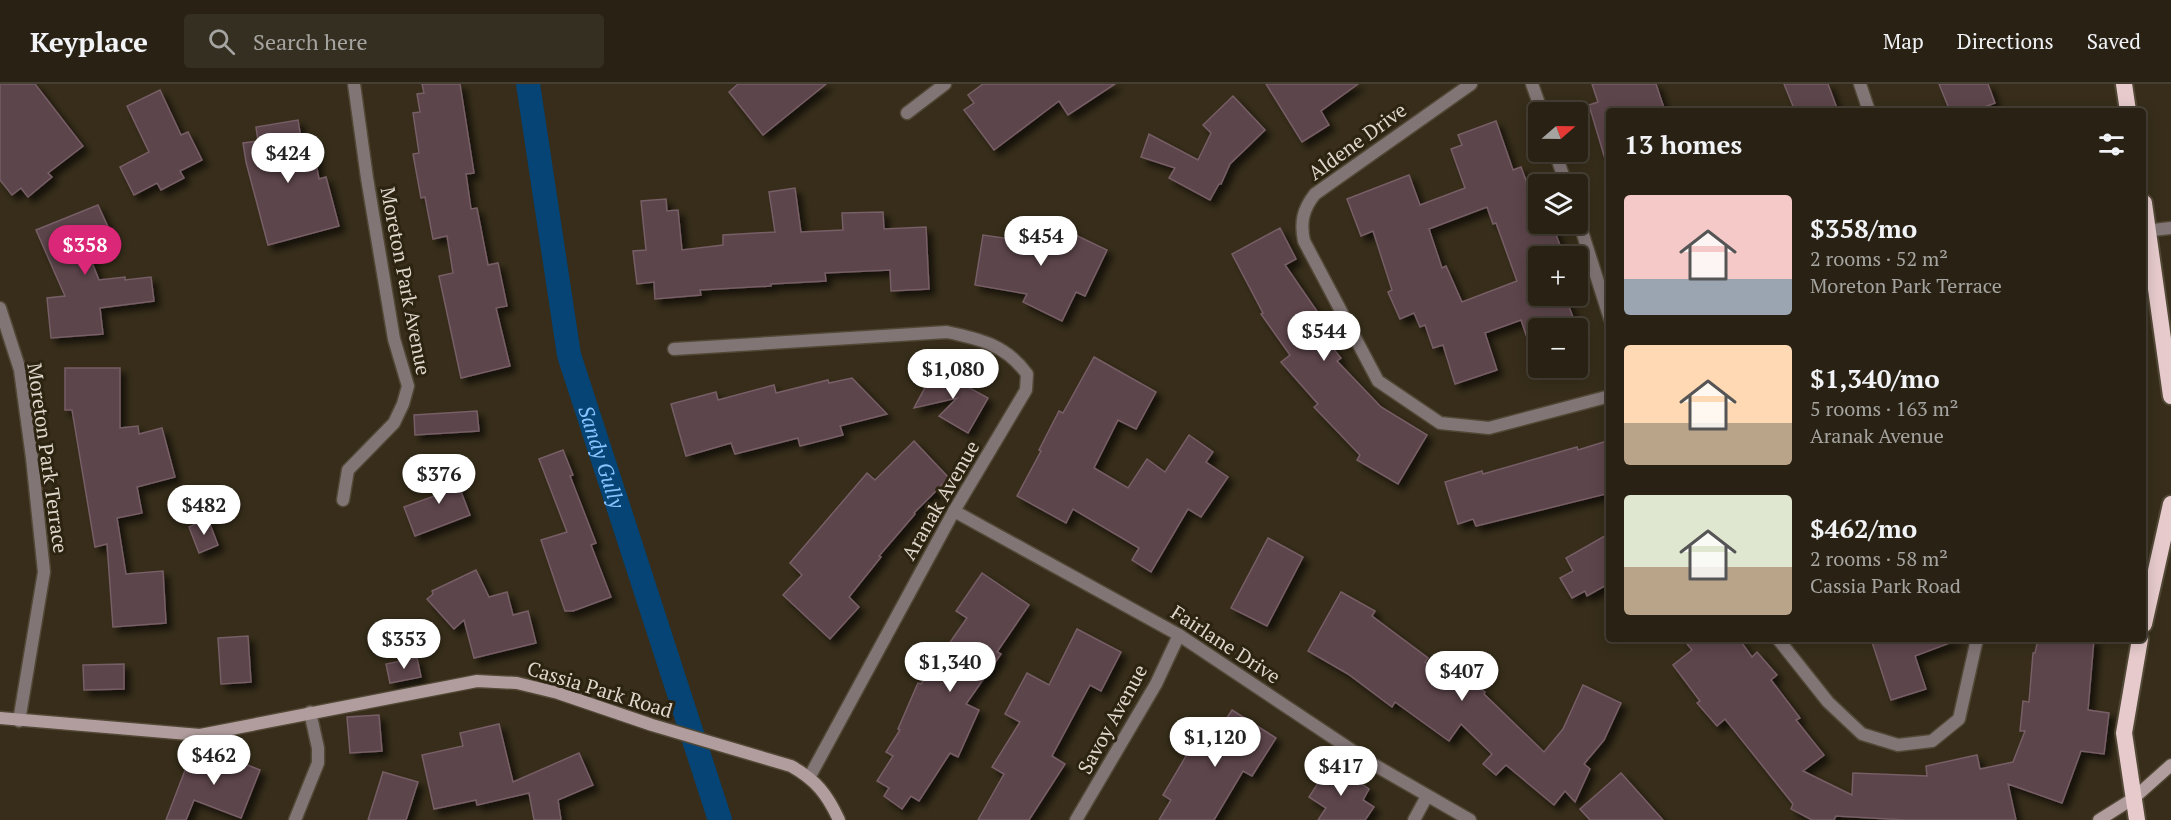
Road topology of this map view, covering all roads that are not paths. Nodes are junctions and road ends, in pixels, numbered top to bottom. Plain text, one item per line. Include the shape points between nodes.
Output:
1 (354, 84) edge
2 (945, 84) edge
3 (1471, 84) edge
4 (1532, 84) edge
5 (1860, 84) edge
6 (2124, 84) edge
7 (1538, 102) edge
8 (1868, 108) edge
9 (2128, 108) edge
10 (907, 114) dead end
11 (2171, 228) edge
12 (2146, 230) edge
13 (1583, 234) edge
14 (1606, 306) edge
15 (0, 308) edge
16 (674, 349) dead end
17 (2171, 396) edge
18 (1606, 397) edge
19 (343, 501) dead end
20 (2171, 504) edge
21 (954, 512) junction
22 (2146, 615) edge
23 (1179, 635) junction
24 (1780, 642) edge
25 (1976, 642) edge
26 (2139, 642) edge
27 (310, 712) junction
28 (0, 718) edge
29 (20, 721) junction
30 (2171, 765) edge
31 (810, 776) junction
32 (1427, 796) junction
33 (2134, 798) junction
34 (295, 820) edge
35 (839, 820) edge
36 (1076, 820) edge
37 (1414, 820) edge
38 (1470, 820) edge
39 (2099, 820) edge
40 (2137, 820) edge

1 - 19 street, Moreton Park Avenue via 394,339 408,386 394,423 348,470
2 - 10 street
3 - 18 street, Aldene Drive via 1315,194 1303,216 1304,241 1378,381 1440,423 1489,428
4 - 7 street
5 - 8 street
6 - 9 highway
11 - 12 street
12 - 17 highway
13 - 14 street
15 - 29 street, Moreton Park Terrace via 20,370 44,572
16 - 21 street, Aranak Avenue via 947,332 1005,350 1027,374 1026,390
20 - 22 highway
21 - 23 street, Fairlane Drive
21 - 31 street, Aranak Avenue
23 - 32 street, Fairlane Drive
23 - 36 street, Savoy Avenue via 1156,684
24 - 25 street via 1828,702 1862,734 1898,745 1932,741 1959,719
26 - 33 highway via 2124,733
27 - 29 main road, Cassia Park Road via 200,735
27 - 31 main road, Cassia Park Road via 477,681 517,683 768,758
27 - 34 street via 318,763
28 - 29 main road, Cassia Park Road
30 - 33 main road
31 - 35 main road, Cassia Park Road
32 - 37 street
32 - 38 street, Fairlane Drive
33 - 39 main road
33 - 40 highway

